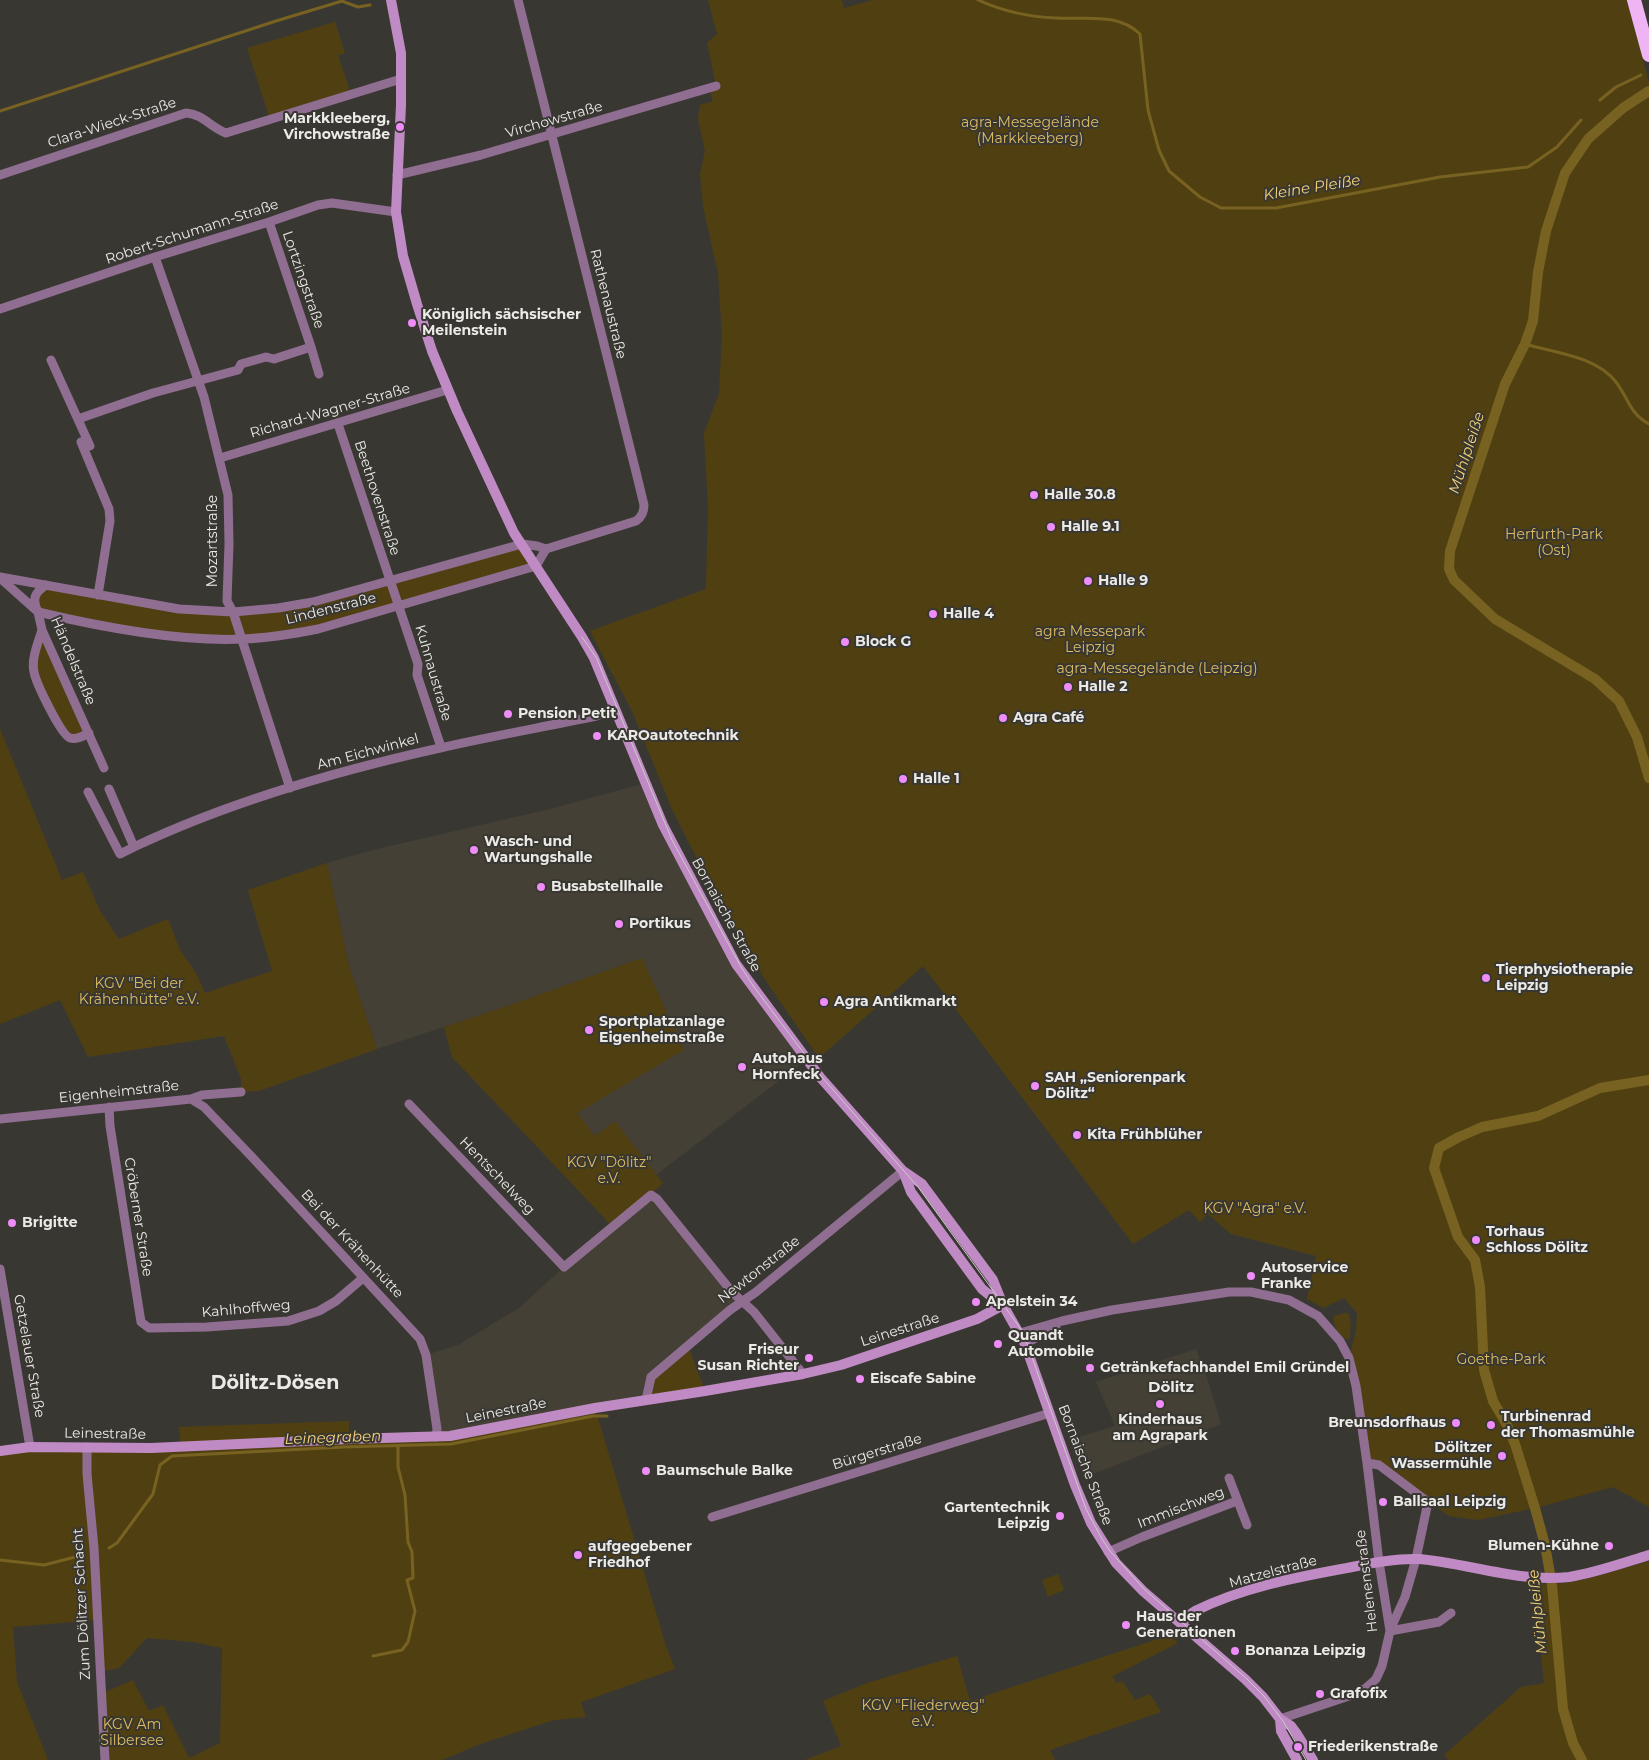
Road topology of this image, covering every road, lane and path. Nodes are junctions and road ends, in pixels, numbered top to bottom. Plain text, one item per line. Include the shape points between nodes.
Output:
1 (391, 0) edge
2 (518, 0) edge
3 (1634, 0) edge
4 (1649, 55) edge
5 (400, 79) junction
6 (716, 86) dead end
7 (552, 134) junction
8 (0, 175) edge
9 (397, 175) junction
10 (396, 212) junction
11 (269, 222) junction
12 (155, 257) junction
13 (0, 309) edge
14 (311, 347) junction
15 (51, 360) dead end
16 (319, 374) dead end
17 (198, 382) junction
18 (447, 390) junction
19 (78, 419) junction
20 (338, 424) junction
21 (81, 442) dead end
22 (90, 446) dead end
23 (220, 458) junction
24 (522, 544) junction
25 (546, 549) junction
26 (536, 566) junction
27 (0, 577) edge
28 (390, 582) junction
29 (46, 585) junction
30 (98, 595) junction
31 (398, 606) junction
32 (38, 612) junction
33 (233, 612) junction
34 (42, 630) junction
35 (242, 639) junction
36 (615, 708) junction
37 (88, 733) junction
38 (441, 747) junction
39 (104, 768) dead end
40 (290, 788) junction
41 (109, 789) dead end
42 (88, 792) dead end
43 (134, 847) junction
44 (241, 1092) dead end
45 (191, 1099) junction
46 (409, 1104) dead end
47 (109, 1108) junction
48 (0, 1118) edge
49 (903, 1171) junction
50 (0, 1269) edge
51 (363, 1278) junction
52 (743, 1301) junction
53 (1002, 1305) junction
54 (1062, 1321) junction
55 (149, 1328) joint
56 (1020, 1332) junction
57 (1025, 1344) junction
58 (803, 1374) junction
59 (646, 1400) junction
60 (1050, 1413) junction
61 (436, 1438) junction
62 (30, 1447) junction
63 (87, 1447) junction
64 (0, 1451) edge
65 (1367, 1464) junction
66 (1229, 1478) dead end
67 (1237, 1501) junction
68 (712, 1517) dead end
69 (1247, 1525) dead end
70 (1108, 1552) junction
71 (1649, 1555) edge
72 (1416, 1559) junction
73 (1379, 1562) junction
74 (1451, 1613) dead end
75 (1181, 1623) junction
76 (1390, 1631) junction
77 (1280, 1719) junction
78 (105, 1760) edge
79 (1297, 1760) edge
80 (1313, 1760) edge

1 - 5 main road, Bornaische Straße via 400,45
2 - 7 street, Rathenaustraße
3 - 4 highway
5 - 8 street, Clara-Wieck-Straße via 226,133 197,114 186,113
5 - 9 main road, Bornaische Straße
6 - 7 street, Virchowstraße
7 - 9 street, Virchowstraße
7 - 25 street, Rathenaustraße via 644,510 636,521
9 - 10 main road, Bornaische Straße
10 - 11 street, Robert-Schumann-Straße via 325,203
10 - 18 main road, Bornaische Straße via 403,256
11 - 12 street, Robert-Schumann-Straße
11 - 14 street, Lortzingstraße
12 - 13 street, Robert-Schumann-Straße
12 - 17 street, Mozartstraße
14 - 16 street, Lortzingstraße
14 - 17 street, Lortzingstraße via 241,364 238,370
15 - 19 street
17 - 19 street via 134,399
17 - 23 street, Mozartstraße
18 - 20 street, Richard-Wagner-Straße
18 - 24 main road, Bornaische Straße via 514,534
19 - 22 street
20 - 23 street, Richard-Wagner-Straße
20 - 28 street, Beethovenstraße
21 - 30 street via 109,509 110,521
23 - 33 street, Mozartstraße via 228,495 226,601
24 - 25 street, Rathenaustraße
24 - 26 main road, Bornaische Straße
24 - 28 street, Lindenstraße
25 - 26 street
26 - 31 street, Lindenstraße
26 - 36 main road, Bornaische Straße via 594,658
27 - 29 street, Lindenstraße
27 - 32 street, Händelstraße
28 - 31 street, Beethovenstraße
28 - 33 street, Lindenstraße via 313,602
29 - 30 street, Lindenstraße
29 - 32 street via 34,597
30 - 33 street, Lindenstraße via 179,609
31 - 35 street, Lindenstraße via 318,629
31 - 38 street, Kuhnaustraße
32 - 34 street, Händelstraße
32 - 35 street, Lindenstraße via 191,638
33 - 35 street, Mozartstraße
34 - 37 street, Händelstraße
34 - 37 street via 34,672 49,706 63,733 70,738 81,738
35 - 40 street, Mozartstraße
36 - 38 street, Am Eichwinkel via 596,716
36 - 49 main road, Bornaische Straße via 670,841 741,973 820,1077
37 - 39 street, Händelstraße
38 - 40 street, Am Eichwinkel
40 - 43 street, Am Eichwinkel
41 - 43 street
42 - 43 street, Am Eichwinkel via 120,854
44 - 45 street, Eigenheimstraße
45 - 47 street, Eigenheimstraße
45 - 51 street, Bei der Krähenhütte via 204,1107
46 - 52 street, Hentschelweg via 564,1267 652,1195
47 - 48 street, Eigenheimstraße
47 - 55 street, Cröberner Straße via 134,1280 142,1322
49 - 52 street, Newtonstraße
49 - 53 main road, Bornaische Straße via 922,1184 949,1220 993,1280
50 - 62 street, Getzelauer Straße
51 - 55 street, Kahlhoffweg via 319,1311 288,1321
51 - 61 street, Bei der Krähenhütte via 414,1332 424,1348 436,1419
52 - 58 street
52 - 59 street, Newtonstraße via 651,1377
53 - 56 main road, Bornaische Straße
53 - 58 main road, Leinestraße via 977,1319 841,1365
54 - 56 street
54 - 57 street
54 - 65 street, Helenenstraße via 1229,1292 1251,1292 1289,1300 1318,1316 1340,1340 1349,1358
56 - 57 main road, Bornaische Straße
57 - 60 main road, Bornaische Straße
58 - 59 main road, Leinestraße
59 - 61 main road, Leinestraße
60 - 68 street, Bürgerstraße
60 - 70 main road, Bornaische Straße via 1084,1510
61 - 63 main road, Leinestraße via 151,1448
62 - 63 main road, Leinestraße
62 - 64 main road, Leinestraße
63 - 78 street, Zum Dölitzer Schacht
65 - 72 street via 1379,1466 1428,1502
65 - 73 street, Helenenstraße
66 - 67 street, Immischweg
67 - 69 street, Immischweg
67 - 70 street, Immischweg
70 - 75 main road, Bornaische Straße via 1128,1576
71 - 72 main road, Matzelstraße via 1568,1577 1505,1574
72 - 73 main road, Matzelstraße
72 - 76 street via 1405,1597
73 - 75 main road, Matzelstraße via 1269,1585 1194,1612
73 - 76 street, Helenenstraße
74 - 76 street via 1439,1622
75 - 77 main road, Bornaische Straße via 1245,1679
76 - 77 street, Helenenstraße via 1382,1666 1376,1679 1366,1688
77 - 79 main road, Bornaische Straße via 1281,1732
77 - 80 main road, Bornaische Straße via 1297,1734

